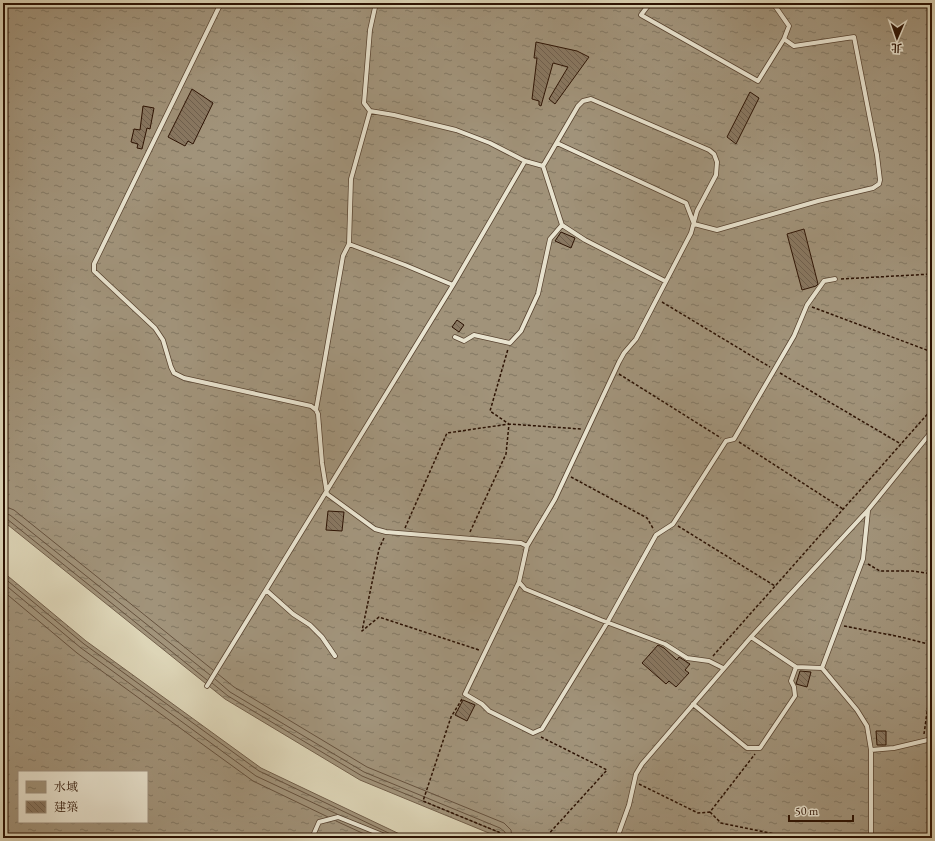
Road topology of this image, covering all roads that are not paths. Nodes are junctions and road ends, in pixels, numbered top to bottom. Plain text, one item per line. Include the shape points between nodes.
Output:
1 (221, 3) edge
2 (376, 3) edge
3 (650, 3) edge
4 (773, 3) edge
5 (784, 39) junction
6 (370, 111) junction
7 (557, 143) junction
8 (525, 161) junction
9 (543, 166) junction
10 (694, 224) junction
11 (562, 225) junction
12 (349, 244) junction
13 (835, 279) road end
14 (665, 281) junction
15 (453, 285) junction
16 (455, 337) dead end
17 (316, 410) junction
18 (932, 431) edge
19 (327, 491) junction
20 (868, 510) junction
21 (527, 546) junction
22 (519, 582) junction
23 (266, 590) junction
24 (607, 623) junction
25 (751, 637) junction
26 (335, 656) dead end
27 (796, 667) junction
28 (723, 668) junction
29 (822, 668) junction
30 (207, 686) dead end
31 (693, 704) junction
32 (932, 739) edge
33 (871, 750) junction
34 (312, 838) edge
35 (390, 838) edge
36 (617, 838) edge
37 (868, 838) edge

1 - 17 lane via 94,264 94,271 154,328 163,340 174,373 184,378 311,406
2 - 6 lane via 370,30 364,103
3 - 5 lane via 641,15 758,81
4 - 5 lane via 789,26
5 - 10 lane via 794,46 854,37 877,155 879,184 873,188 717,230
6 - 8 lane via 456,130 490,143
6 - 12 lane via 352,179
7 - 9 lane
7 - 10 lane via 686,203
7 - 10 lane via 578,106 583,101 591,99 709,150 717,162 716,175
8 - 9 lane
8 - 15 lane
9 - 11 lane
10 - 14 lane
11 - 14 lane via 585,240
11 - 16 lane via 550,239 538,294 521,331 510,342 474,335 464,341
12 - 15 lane
12 - 17 lane via 343,256
13 - 24 lane via 824,281 806,305 794,336 734,439 726,441 673,524 656,535
14 - 21 lane via 636,339 614,371 555,499
15 - 19 lane
17 - 19 lane
18 - 20 lane
19 - 21 lane via 327,494 376,529 386,532 521,543
19 - 23 lane
20 - 25 lane
20 - 29 lane via 862,560
21 - 22 lane
22 - 24 lane via 525,589
22 - 24 lane via 465,694 489,711 532,732 542,729
23 - 26 lane via 310,625
23 - 30 lane
24 - 28 lane via 665,644 687,658 709,661
25 - 27 lane
25 - 28 lane
27 - 29 lane
27 - 31 lane via 791,680 795,696 760,748 747,748
28 - 31 lane
29 - 33 lane via 858,710 867,726
31 - 36 lane via 636,774 629,805
32 - 33 lane via 894,748
33 - 37 lane via 871,834
34 - 35 lane via 319,822 338,817

